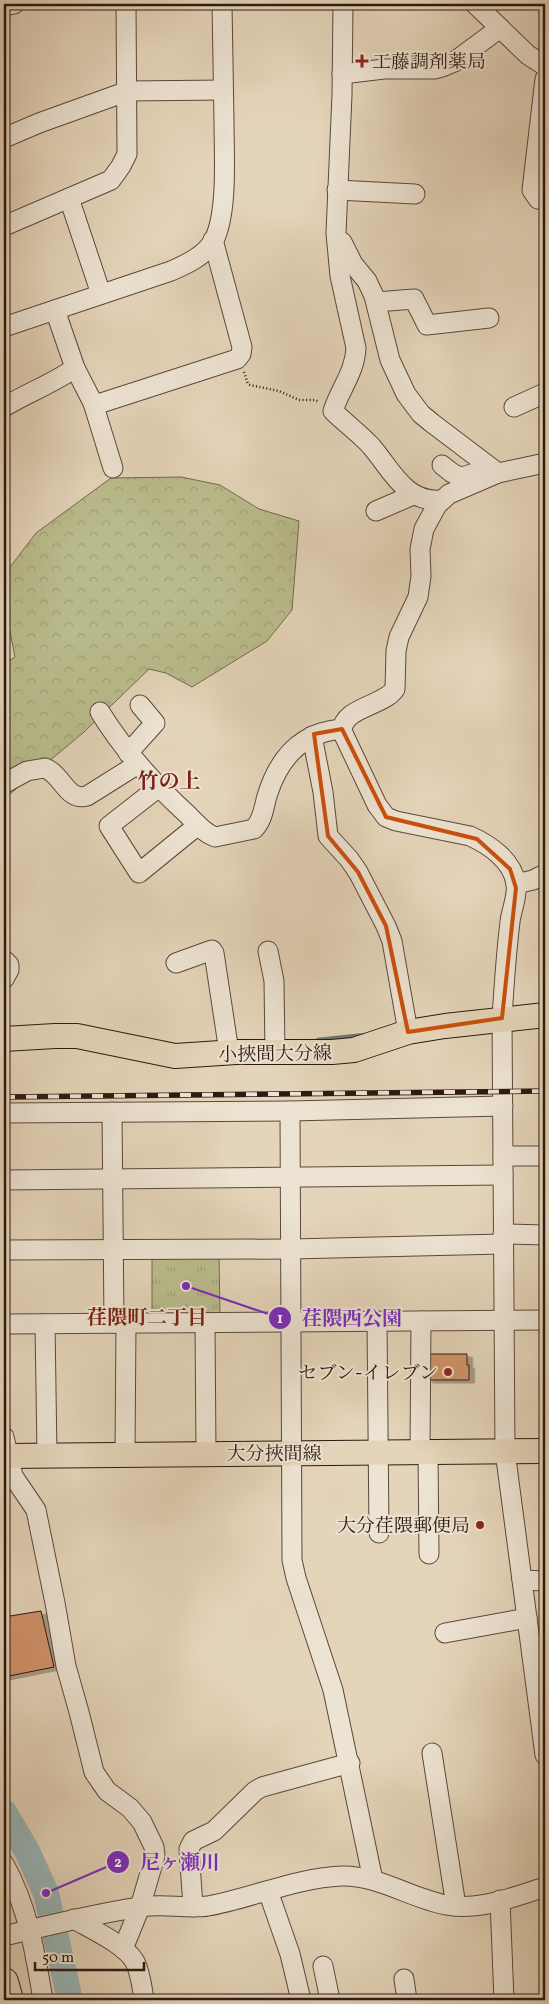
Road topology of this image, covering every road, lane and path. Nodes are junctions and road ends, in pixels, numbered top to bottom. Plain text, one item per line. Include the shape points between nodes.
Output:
1 (14, 4) edge
2 (126, 4) edge
3 (222, 4) edge
4 (342, 4) edge
5 (475, 4) edge
6 (4, 6) edge
7 (500, 28) junction
8 (545, 66) edge
9 (342, 74) junction
10 (545, 79) edge
11 (223, 90) junction
12 (128, 91) junction
13 (4, 138) edge
14 (337, 190) junction
15 (415, 194) dead end
16 (69, 198) junction
17 (545, 200) edge
18 (4, 226) edge
19 (336, 232) junction
20 (213, 240) junction
21 (101, 294) junction
22 (376, 302) junction
23 (55, 310) junction
24 (489, 318) dead end
25 (4, 327) edge
26 (239, 357) junction
27 (75, 368) junction
28 (543, 400) edge
29 (93, 403) junction
30 (4, 407) edge
31 (514, 407) dead end
32 (333, 411) junction
33 (545, 463) edge
34 (442, 465) dead end
35 (113, 468) dead end
36 (494, 470) junction
37 (413, 494) junction
38 (441, 500) junction
39 (376, 511) dead end
40 (140, 705) dead end
41 (100, 712) dead end
42 (342, 728) junction
43 (312, 736) junction
44 (133, 758) junction
45 (8, 782) dead end
46 (159, 787) junction
47 (198, 825) junction
48 (545, 874) edge
49 (516, 884) junction
50 (268, 951) dead end
51 (4, 960) edge
52 (176, 963) dead end
53 (4, 979) edge
54 (545, 1015) edge
55 (502, 1018) junction
56 (408, 1032) junction
57 (4, 1040) edge
58 (229, 1052) junction
59 (275, 1052) junction
60 (502, 1106) junction
61 (290, 1111) junction
62 (112, 1112) junction
63 (4, 1113) edge
64 (545, 1156) edge
65 (503, 1165) junction
66 (290, 1178) junction
67 (113, 1179) junction
68 (4, 1180) edge
69 (545, 1234) edge
70 (503, 1239) junction
71 (291, 1249) junction
72 (4, 1250) edge
73 (113, 1250) junction
74 (504, 1320) junction
75 (545, 1320) edge
76 (377, 1321) junction
77 (421, 1321) junction
78 (205, 1322) junction
79 (292, 1322) junction
80 (120, 1323) junction
81 (4, 1324) edge
82 (45, 1324) junction
83 (5, 1450) edge
84 (505, 1451) junction
85 (545, 1451) edge
86 (424, 1452) junction
87 (292, 1453) junction
88 (378, 1453) junction
89 (126, 1454) junction
90 (206, 1454) junction
91 (47, 1455) junction
92 (379, 1533) dead end
93 (429, 1554) dead end
94 (522, 1580) junction
95 (545, 1581) edge
96 (527, 1618) junction
97 (445, 1633) dead end
98 (541, 1685) edge
99 (432, 1753) dead end
100 (545, 1754) edge
101 (350, 1763) junction
102 (4, 1864) edge
103 (373, 1880) junction
104 (545, 1887) edge
105 (268, 1891) junction
106 (500, 1900) junction
107 (456, 1906) junction
108 (140, 1907) junction
109 (193, 1907) junction
110 (74, 1919) junction
111 (30, 1930) junction
112 (4, 1936) edge
113 (123, 1949) junction
114 (323, 1966) dead end
115 (404, 1979) dead end
116 (4, 1982) edge
117 (9, 2000) edge
118 (43, 2000) edge
119 (144, 2000) edge
120 (301, 2000) edge
121 (330, 2000) edge
122 (407, 2000) edge
123 (504, 2000) edge

1 - 6 street
2 - 12 street
3 - 11 street
4 - 9 street
5 - 7 street
7 - 8 street via 534,60
7 - 9 street via 454,62 442,67
9 - 14 street
10 - 17 street via 532,190 538,199
11 - 12 street
11 - 20 street via 223,194
12 - 13 street
12 - 16 street via 127,154 121,166 110,180
14 - 15 street
14 - 19 street
16 - 18 street
16 - 21 street
19 - 22 street via 353,264 367,281
19 - 32 street via 340,276 356,348 352,369
20 - 21 street via 204,252 180,267
20 - 26 street via 242,347
21 - 23 street
22 - 24 street via 414,299 427,325
22 - 36 street via 382,336 406,394 432,423
23 - 25 street
23 - 27 street
26 - 29 street
26 - 32 path via 248,384 279,391 298,400 315,400
27 - 29 street
27 - 30 street
28 - 31 street
29 - 35 street
32 - 37 street via 369,444 397,480
33 - 36 street
34 - 36 street via 462,478
36 - 38 street
37 - 38 street via 424,500
37 - 39 street
38 - 42 street via 424,528 420,549 420,586 415,606 399,637 395,689 358,711
40 - 44 street via 155,723
41 - 44 street via 117,740
42 - 43 street
42 - 49 street via 386,817 478,840 505,862
43 - 47 street via 284,759 272,780 260,820 254,828 215,838
43 - 56 street via 324,792 328,836 358,872 386,926 392,941
44 - 45 street via 81,798 71,794 45,768 27,771
44 - 46 street
46 - 47 street
46 - 47 street via 109,826 139,873
48 - 49 street
49 - 55 street via 505,963
50 - 59 street via 274,981
51 - 53 street via 9,970
52 - 58 street via 212,950 214,953
54 - 55 main road, 小挾間大分線
55 - 56 main road, 小挾間大分線
55 - 60 street
56 - 59 main road, 小挾間大分線 via 344,1051
57 - 58 main road, 小挾間大分線 via 77,1036 175,1056
58 - 59 main road, 小挾間大分線
60 - 61 street
60 - 65 street
61 - 62 street
61 - 66 street
62 - 63 street
62 - 67 street
64 - 65 street
65 - 66 street
65 - 70 street
66 - 67 street
66 - 71 street
67 - 68 street
67 - 73 street
69 - 70 street
70 - 71 street
70 - 74 street
71 - 73 street
71 - 79 street
72 - 73 street
73 - 80 street
74 - 75 street
74 - 77 street
74 - 84 street
76 - 77 street
76 - 79 street
76 - 88 street
77 - 86 street
78 - 79 street
78 - 80 street
78 - 90 street
79 - 87 street
80 - 82 street
80 - 89 street
81 - 82 street
82 - 91 street
83 - 91 main road, 大分挾間線
83 - 108 street via 16,1483 36,1510 66,1666 94,1772 107,1791 130,1808 142,1822 154,1847 155,1856
84 - 85 main road, 大分挾間線
84 - 86 main road, 大分挾間線
84 - 94 street
86 - 88 main road, 大分挾間線
86 - 93 street
87 - 88 main road, 大分挾間線
87 - 90 main road, 大分挾間線
87 - 101 street via 292,1560 334,1690
88 - 92 street
89 - 90 main road, 大分挾間線
89 - 91 main road, 大分挾間線
94 - 95 street
94 - 96 street
96 - 97 street
96 - 98 street
98 - 100 street
99 - 107 street
101 - 103 street
101 - 109 street via 262,1787 214,1832 194,1840 189,1849
102 - 111 street via 18,1890
103 - 105 street via 340,1876
103 - 107 street via 437,1903
104 - 106 street
105 - 109 street
105 - 120 street via 290,1954
106 - 107 street
106 - 123 street
108 - 109 street
108 - 110 street
108 - 113 street
110 - 111 street
110 - 113 street
111 - 112 street
111 - 118 street
113 - 119 street via 136,1965
114 - 121 street
115 - 122 street
116 - 117 highway

